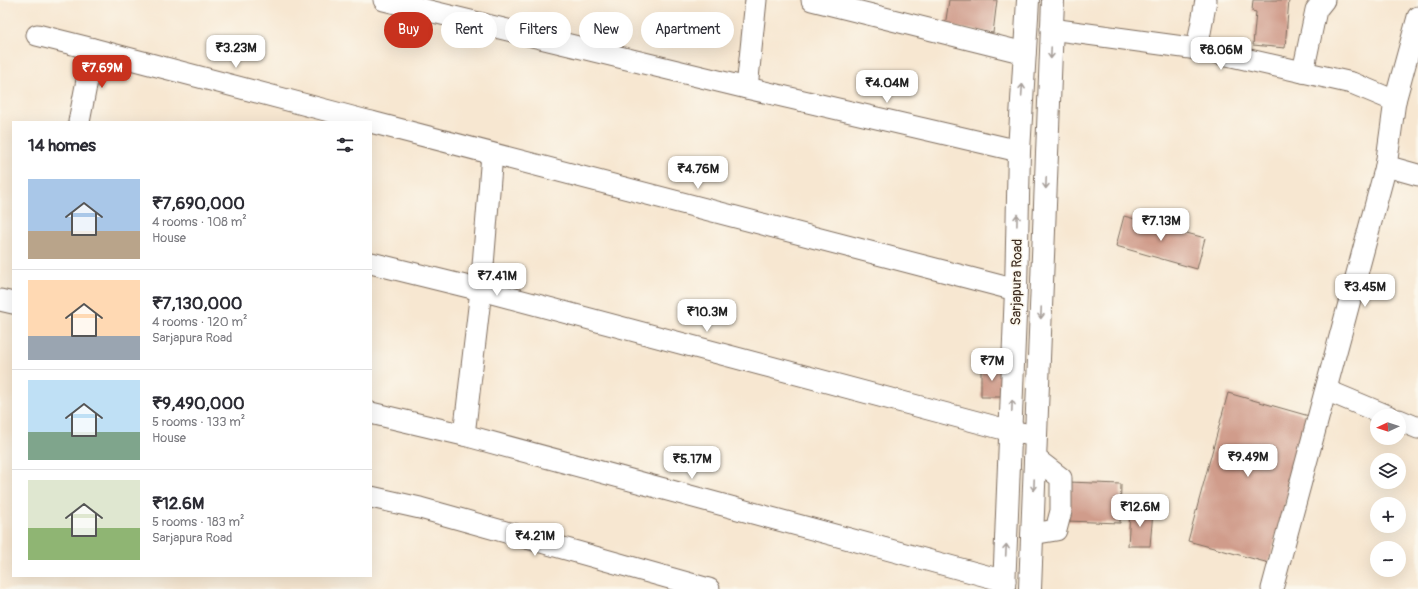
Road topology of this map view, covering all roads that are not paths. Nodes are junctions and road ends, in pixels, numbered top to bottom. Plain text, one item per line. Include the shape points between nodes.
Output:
1 (384, 0) edge
2 (756, 0) edge
3 (812, 0) edge
4 (1028, 0) edge
5 (1053, 0) edge
6 (1206, 0) edge
7 (1324, 0) edge
8 (1418, 16) edge
9 (1052, 29) junction
10 (37, 35) dead end
11 (93, 49) junction
12 (1197, 49) junction
13 (1025, 53) junction
14 (1303, 72) junction
15 (747, 88) junction
16 (1395, 102) junction
17 (79, 121) edge
18 (367, 121) edge
19 (372, 122) edge
20 (1019, 152) junction
21 (492, 154) junction
22 (1386, 166) junction
23 (1418, 175) edge
24 (372, 263) edge
25 (482, 290) junction
26 (1016, 290) junction
27 (0, 300) edge
28 (12, 303) edge
29 (1326, 390) junction
30 (1371, 409) edge
31 (372, 413) edge
32 (1406, 423) edge
33 (1418, 428) edge
34 (1011, 431) junction
35 (464, 435) junction
36 (1036, 436) junction
37 (372, 497) edge
38 (1004, 585) edge
39 (709, 589) edge
40 (1030, 589) edge
41 (1272, 589) edge

1 - 15 street
2 - 15 street
3 - 13 street
4 - 13 main road, Sarjapura Road
5 - 9 main road, Sarjapura Road
6 - 12 street
7 - 14 street via 1316,10
8 - 16 street
9 - 12 street
9 -> 36 main road, Sarjapura Road
10 - 11 street
11 - 17 street
11 - 18 street
12 - 14 street
20 -> 13 main road, Sarjapura Road
14 - 16 street via 1352,83
15 - 20 street
16 - 22 street
19 - 21 street
26 -> 20 main road, Sarjapura Road
21 - 25 street
21 - 26 street
22 - 23 street
22 - 29 street
24 - 25 street
25 - 34 street
25 - 35 street
34 -> 26 main road, Sarjapura Road
27 - 28 street
29 - 30 street
29 - 41 street
31 - 35 street
32 - 33 street
34 - 36 street
38 -> 34 main road, Sarjapura Road
35 - 38 street
36 - 40 main road, Sarjapura Road
37 - 39 street via 420,508

